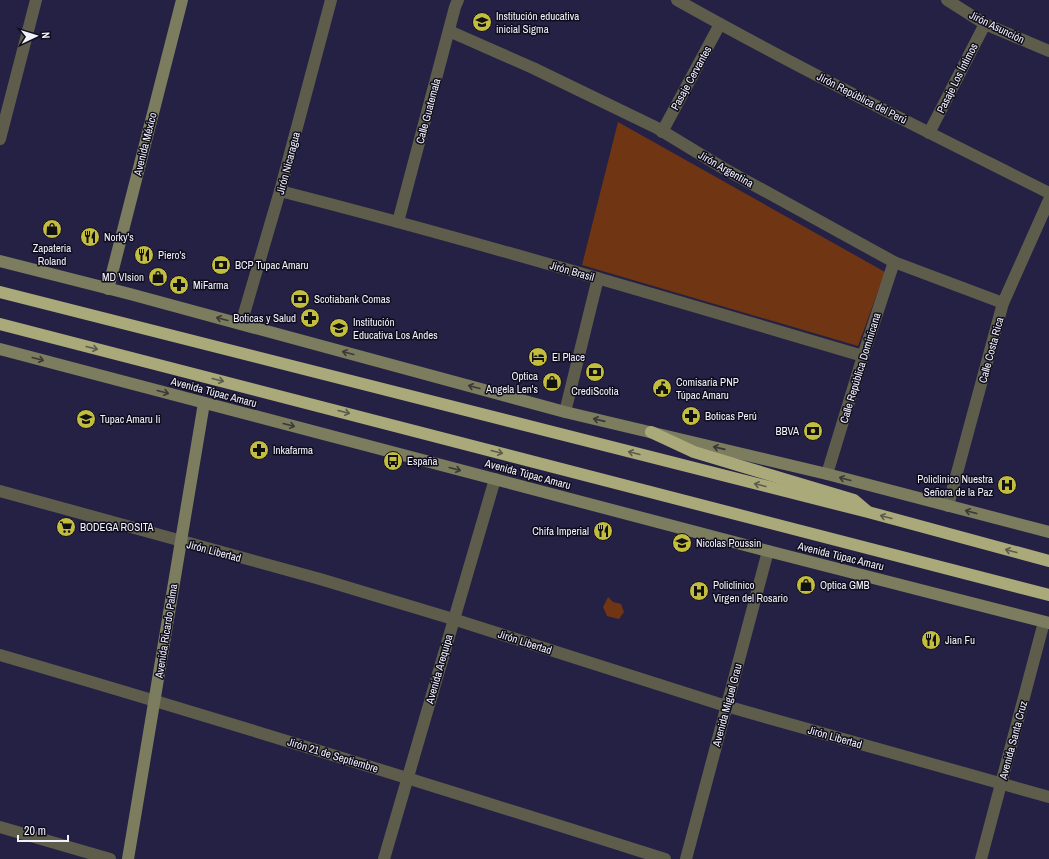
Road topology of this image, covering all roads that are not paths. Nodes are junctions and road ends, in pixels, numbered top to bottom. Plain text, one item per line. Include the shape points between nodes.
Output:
1 (36, 0) edge
2 (182, 0) edge
3 (331, 0) edge
4 (458, 0) edge
5 (676, 0) edge
6 (947, 0) edge
7 (720, 24) junction
8 (985, 24) junction
9 (449, 31) junction
10 (1049, 51) edge
11 (2, 125) edge
12 (662, 132) junction
13 (929, 133) junction
14 (0, 139) edge
15 (280, 191) junction
16 (1049, 193) edge
17 (1049, 200) edge
18 (398, 222) junction
19 (0, 261) edge
20 (894, 262) junction
21 (598, 278) junction
22 (108, 288) junction
23 (0, 292) edge
24 (1004, 303) junction
25 (0, 324) edge
26 (240, 324) junction
27 (0, 349) edge
28 (863, 356) junction
29 (204, 403) junction
30 (565, 412) junction
31 (651, 432) junction
32 (827, 474) junction
33 (495, 479) junction
34 (0, 491) edge
35 (948, 506) junction
36 (868, 512) junction
37 (1049, 532) edge
38 (181, 542) junction
39 (768, 551) junction
40 (1049, 561) edge
41 (1049, 595) edge
42 (453, 619) junction
43 (1046, 622) edge
44 (0, 655) edge
45 (154, 700) junction
46 (726, 706) junction
47 (407, 777) junction
48 (1001, 784) junction
49 (1049, 797) edge
50 (0, 827) edge
51 (110, 859) edge
52 (128, 859) edge
53 (384, 859) edge
54 (665, 859) edge
55 (686, 859) edge
56 (981, 859) edge

1 - 11 street
2 - 22 main road, Avenida México
3 - 15 street, Jirón Nicaragua
4 - 9 street, Calle Guatemala
5 - 7 street, Jirón República del Perú
6 - 8 street, Jirón Asunción
7 - 12 street, Pasaje Cervantes
7 - 13 street, Jirón República del Perú
8 - 10 street, Jirón Asunción
8 - 13 street, Pasaje Los Íntimos
9 - 12 street, Jirón Argentina via 533,68
9 - 18 street, Calle Guatemala
11 - 14 street
12 - 20 street, Jirón Argentina
13 - 16 street, Jirón República del Perú
15 - 18 street, Jirón Brasil
15 - 26 street, Jirón Nicaragua
17 - 24 street, Calle Costa Rica
18 - 21 street, Jirón Brasil
19 - 22 main road
20 - 24 street, Jirón Argentina
20 - 28 street, Calle República Dominicana
21 - 28 street, Jirón Brasil
21 - 30 street
26 -> 22 main road
36 -> 23 highway
24 - 35 street, Calle Costa Rica
25 -> 41 highway, Avenida Túpac Amaru
30 -> 26 main road
27 -> 29 main road, Avenida Túpac Amaru
28 - 32 street, Calle República Dominicana
29 -> 33 main road, Avenida Túpac Amaru
29 - 38 main road, Avenida Ricardo Palma
31 -> 30 main road
32 -> 31 main road
31 - 36 highway via 694,452 854,500
35 -> 32 main road
33 - 39 main road, Avenida Túpac Amaru
33 - 42 street, Avenida Arequipa
34 - 38 street, Jirón Libertad
37 -> 35 main road
40 -> 36 highway
38 - 42 street, Jirón Libertad via 320,579
38 - 45 main road, Avenida Ricardo Palma
39 - 43 main road, Avenida Túpac Amaru
39 - 46 street, Avenida Miguel Grau
42 - 46 street, Jirón Libertad
42 - 47 street, Avenida Arequipa
43 - 48 street, Avenida Santa Cruz
44 - 45 street, Jirón 21 de Septiembre
45 - 47 street, Jirón 21 de Septiembre
45 - 52 main road, Avenida Ricardo Palma
46 - 48 street, Jirón Libertad
46 - 55 street, Avenida Miguel Grau
47 - 53 street, Avenida Arequipa
47 - 54 street, Jirón 21 de Septiembre
48 - 49 street, Jirón Libertad
48 - 56 street, Avenida Santa Cruz
50 - 51 street

